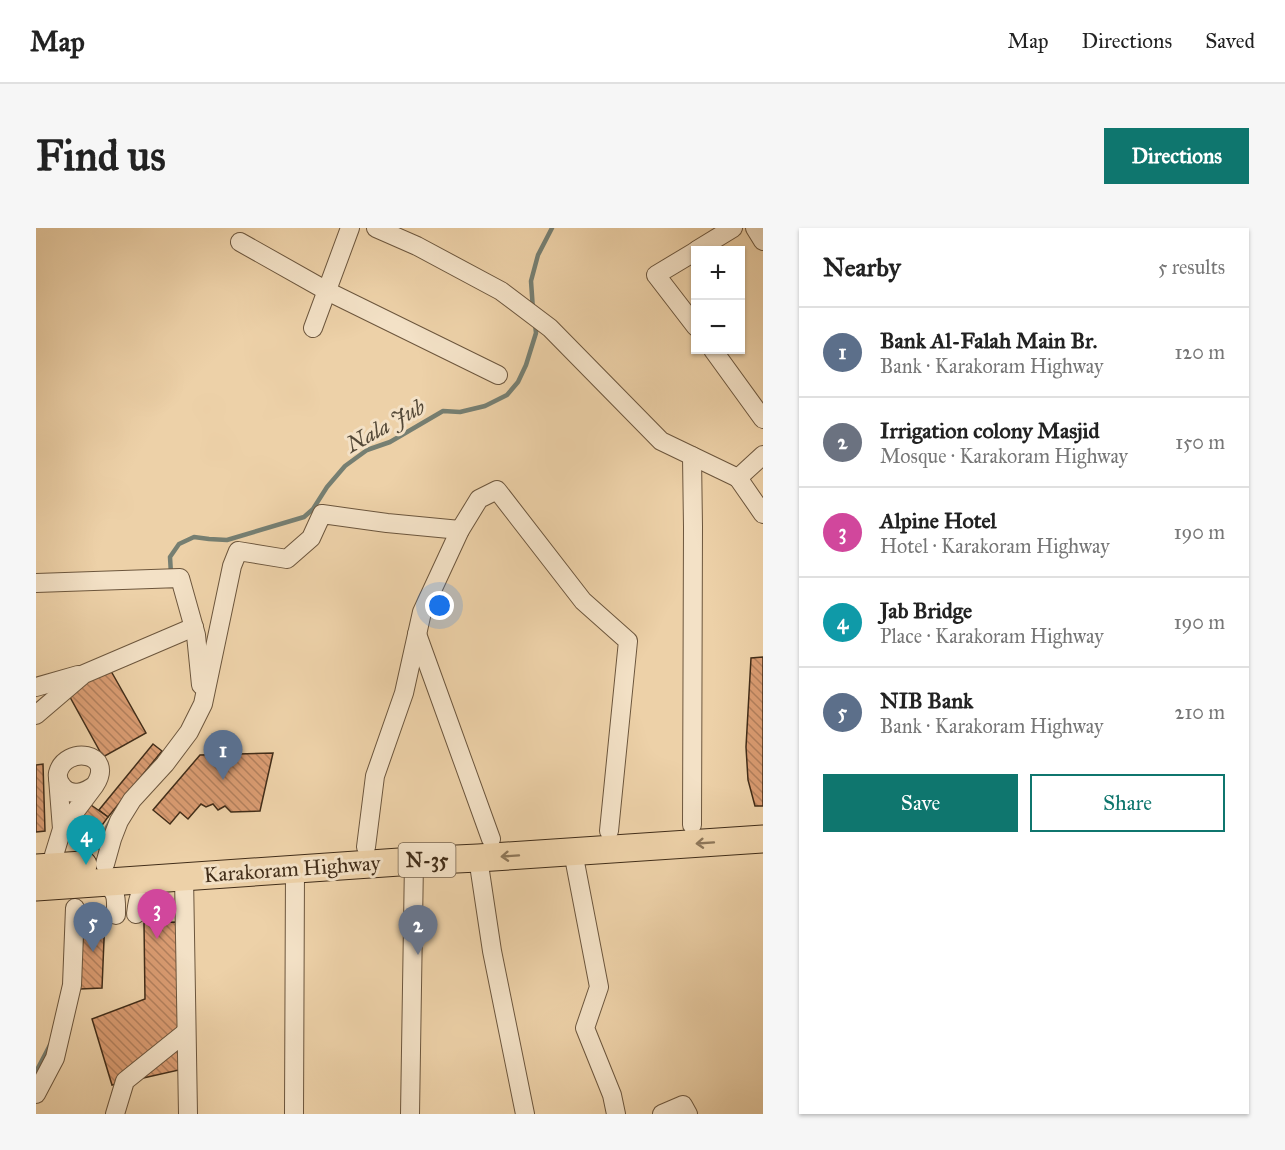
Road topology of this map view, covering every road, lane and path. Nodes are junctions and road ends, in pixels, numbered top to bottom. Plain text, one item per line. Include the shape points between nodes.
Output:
1 (350, 228) edge
2 (376, 228) edge
3 (733, 228) edge
4 (755, 228) edge
5 (763, 241) edge
6 (240, 242) dead end
7 (704, 246) edge
8 (691, 254) edge
9 (327, 291) junction
10 (691, 320) edge
11 (313, 328) dead end
12 (716, 354) edge
13 (498, 375) dead end
14 (763, 419) edge
15 (763, 455) edge
16 (692, 456) junction
17 (738, 478) junction
18 (763, 513) edge
19 (460, 530) junction
20 (36, 583) edge
21 (194, 627) junction
22 (417, 633) junction
23 (84, 674) junction
24 (36, 687) edge
25 (203, 704) junction
26 (36, 715) edge
27 (58, 778) junction
28 (95, 785) junction
29 (763, 820) edge
30 (692, 825) junction
31 (62, 829) junction
32 (609, 831) junction
33 (763, 839) edge
34 (366, 847) junction
35 (484, 848) junction
36 (573, 852) junction
37 (414, 861) junction
38 (295, 870) junction
39 (73, 874) edge
40 (184, 876) junction
41 (156, 879) junction
42 (75, 908) dead end
43 (136, 914) dead end
44 (116, 915) dead end
45 (186, 1032) junction
46 (36, 1094) edge
47 (115, 1114) edge
48 (188, 1114) edge
49 (294, 1114) edge
50 (410, 1114) edge
51 (525, 1114) edge
52 (616, 1114) edge
53 (662, 1114) edge
54 (688, 1114) edge

1 - 9 street
2 - 16 street via 501,291 550,328 661,441
3 - 7 street
4 - 5 street
6 - 9 street
8 - 10 street via 656,275
9 - 11 street
9 - 13 street
12 - 14 street
15 - 17 street
16 - 17 street
16 - 30 street
17 - 18 street
19 - 22 street via 422,612
19 - 25 street via 322,514 311,538 287,559 238,551
19 - 32 street via 479,499 497,489 583,601 628,641
20 - 21 street via 180,578
21 - 23 street
21 - 25 street
22 - 34 street via 404,693 375,776
22 - 35 street
23 - 24 street
23 - 26 street
25 - 39 street via 189,732 132,800 112,839
27 - 28 street via 65,790 72,792 80,793
27 - 28 street via 58,771 68,759 84,755 92,757 101,770
27 - 31 street
28 - 31 street
29 - 30 highway, Karakoram Highway / N-35
30 - 32 highway, Karakoram Highway / N-35
31 - 39 street via 54,855
32 - 35 highway, Karakoram Highway / N-35
33 -> 36 highway, Karakoram Highway / N-35
34 - 35 highway, Karakoram Highway / N-35
34 - 39 highway, Karakoram Highway / N-35
36 -> 35 highway, Karakoram Highway / N-35
35 - 37 highway, Karakoram Highway / N-35
35 - 51 street via 492,951
36 - 52 street via 599,987 585,1028
37 - 38 highway, Karakoram Highway / N-35
37 - 50 street
38 - 40 highway, Karakoram Highway / N-35
38 - 49 street
39 - 41 highway, Karakoram Highway / N-35
39 - 44 street via 113,890
40 - 41 highway, Karakoram Highway / N-35
40 - 45 street
41 - 43 street via 138,898
42 - 46 street via 72,985 55,1058
45 - 47 street via 125,1081
45 - 48 street
53 - 54 street via 683,1105

